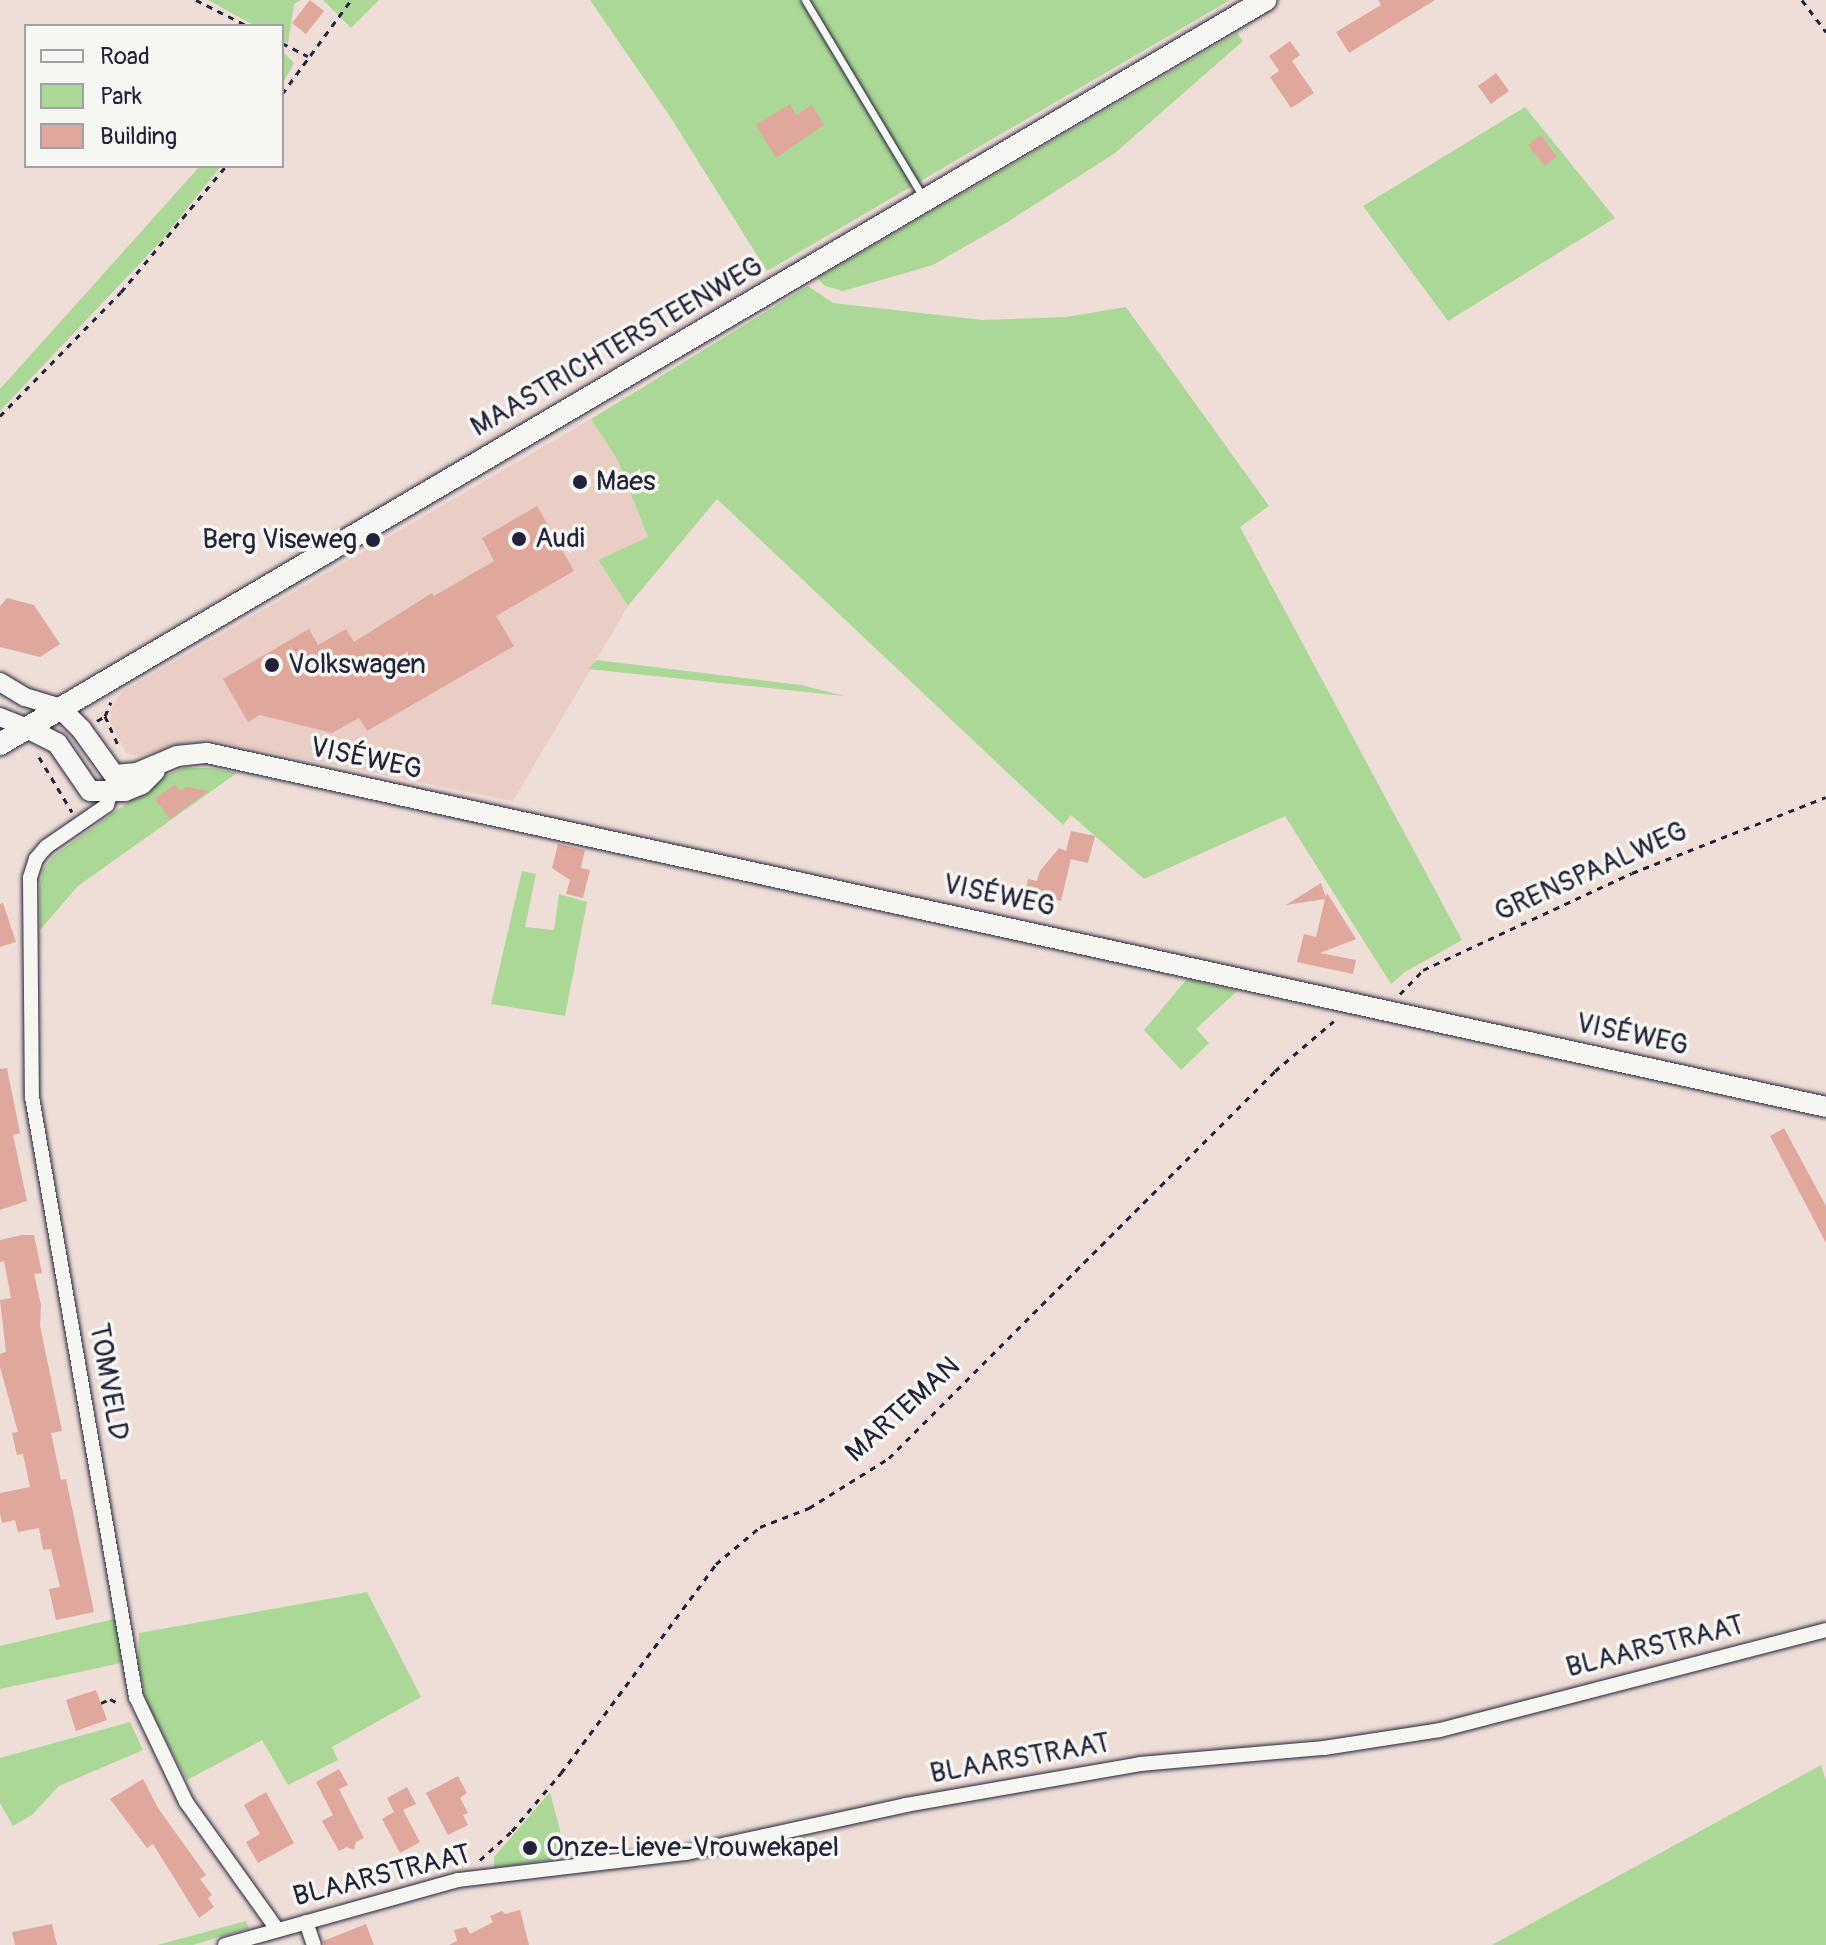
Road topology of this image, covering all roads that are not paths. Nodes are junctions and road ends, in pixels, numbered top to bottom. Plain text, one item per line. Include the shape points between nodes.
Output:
1 (805, 0) edge
2 (1265, 0) edge
3 (925, 201) junction
4 (0, 682) edge
5 (60, 708) junction
6 (0, 717) edge
7 (27, 728) junction
8 (0, 744) edge
9 (105, 787) junction
10 (1826, 1107) edge
11 (1826, 1630) edge
12 (306, 1922) junction
13 (277, 1929) junction
14 (225, 1945) edge
15 (314, 1945) edge

1 - 3 lane
2 - 3 main road, MAASTRICHTERSTEENWEG
3 - 5 main road, MAASTRICHTERSTEENWEG
4 - 5 street
5 - 7 main road, MAASTRICHTERSTEENWEG
5 - 9 main road via 81,729
6 - 7 street
7 - 8 main road, MAASTRICHTERSTEENWEG
7 - 9 main road via 57,743
9 - 10 main road, VISÉWEG via 142,784 177,756 207,753
9 - 13 street, TOMVELD via 78,825 36,859 30,878 32,1097 136,1697 186,1802
11 - 12 street, BLAARSTRAAT via 1440,1730 1324,1748 1140,1764 906,1805 686,1853 458,1880
12 - 13 street, BLAARSTRAAT
12 - 15 street
13 - 14 street, BLAARSTRAAT

